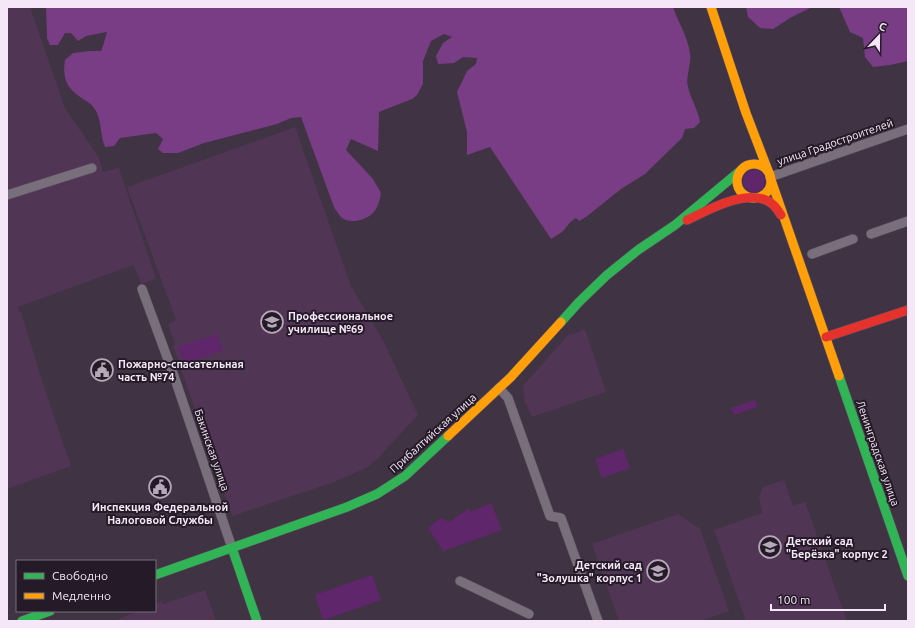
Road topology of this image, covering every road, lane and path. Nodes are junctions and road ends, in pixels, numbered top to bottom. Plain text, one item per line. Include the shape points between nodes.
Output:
1 (711, 7) edge
2 (746, 112) junction
3 (908, 129) edge
4 (92, 168) dead end
5 (742, 170) junction
6 (770, 175) junction
7 (7, 196) edge
8 (752, 197) junction
9 (691, 215) junction
10 (784, 219) junction
11 (908, 221) edge
12 (871, 234) dead end
13 (853, 240) dead end
14 (812, 254) dead end
15 (142, 289) dead end
16 (908, 310) edge
17 (826, 337) junction
18 (499, 388) junction
19 (232, 548) junction
20 (156, 575) edge
21 (908, 576) edge
22 (460, 581) dead end
23 (47, 612) edge
24 (529, 614) dead end
25 (22, 621) edge
26 (257, 621) edge
27 (598, 621) edge

1 - 2 street
2 - 5 street via 752,138 752,152
2 - 6 street
3 - 6 street, улица Градостроителей
4 - 7 street
5 - 6 street via 749,165 757,164
5 - 8 street via 738,178 739,187 744,194
5 - 9 street, Прибалтийская улица
6 - 8 street via 770,185 766,192
6 - 10 street
8 - 9 street, Прибалтийская улица
8 - 10 street via 769,202
9 - 18 street, Прибалтийская улица via 606,275
10 - 17 street
11 - 12 street
13 - 14 street
15 - 19 street, Бакинская улица via 176,380
16 - 17 street
17 - 21 street, Ленинградская улица
18 - 19 street, Прибалтийская улица via 406,476 392,486 365,500
18 - 27 street via 508,398 550,516 561,518
19 - 20 street, Прибалтийская улица
19 - 26 street, Бакинская улица
22 - 24 street
23 - 25 street

